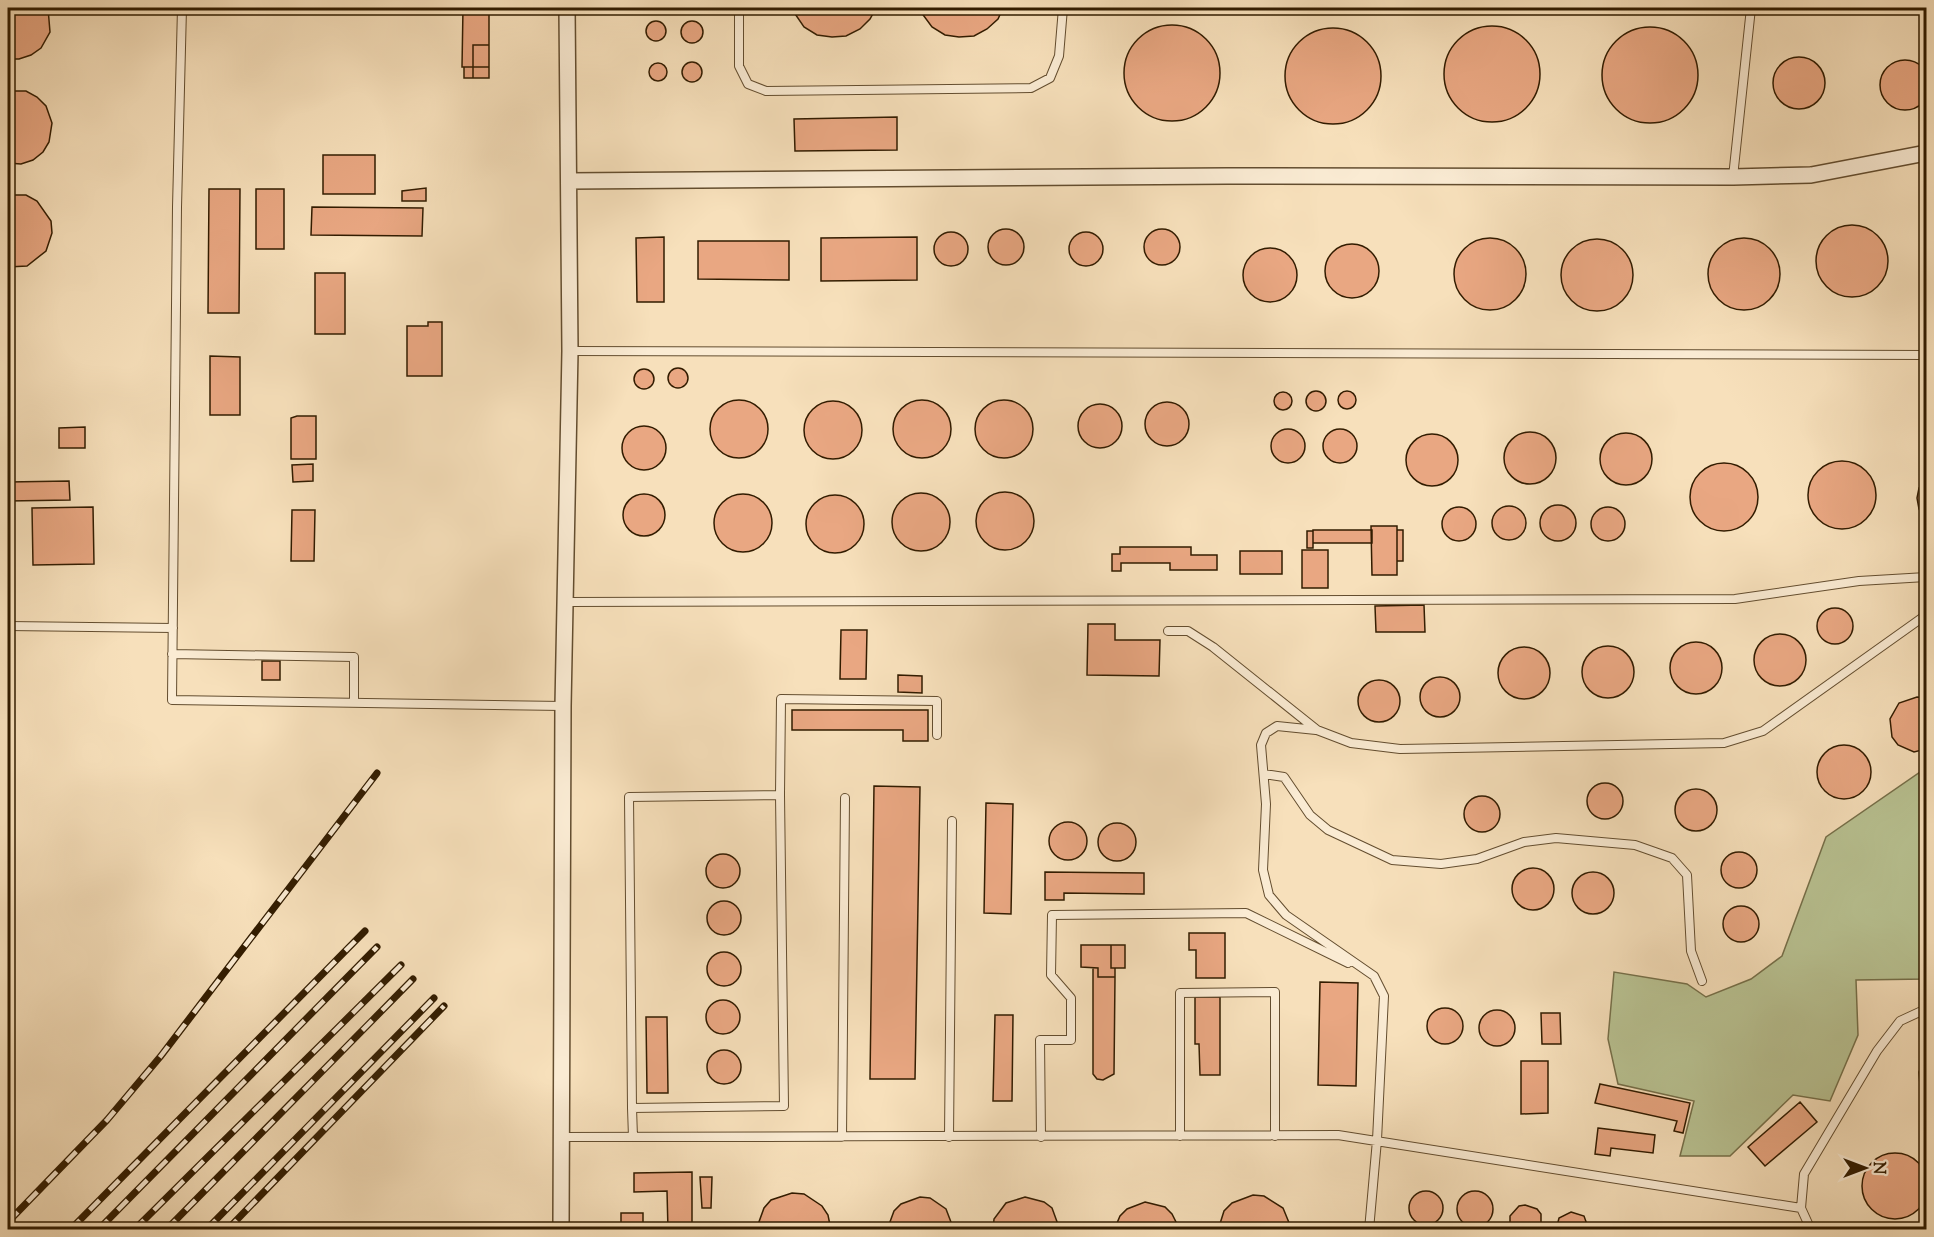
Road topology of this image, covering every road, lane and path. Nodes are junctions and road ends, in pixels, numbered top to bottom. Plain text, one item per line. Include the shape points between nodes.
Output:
1 (182, 8) edge
2 (567, 8) edge
3 (739, 8) edge
4 (1063, 8) edge
5 (1751, 8) edge
6 (1926, 153) edge
7 (1733, 177) junction
8 (569, 181) junction
9 (570, 351) junction
10 (1926, 355) edge
11 (1926, 577) edge
12 (565, 602) junction
13 (1926, 615) edge
14 (8, 626) edge
15 (173, 628) junction
16 (1168, 631) dead end
17 (172, 654) junction
18 (354, 703) junction
19 (563, 706) junction
20 (1317, 730) junction
21 (937, 735) dead end
22 (1264, 774) junction
23 (780, 795) junction
24 (845, 798) dead end
25 (951, 821) dead end
26 (1374, 976) junction
27 (1702, 981) dead end
28 (1926, 1009) edge
29 (633, 1108) junction
30 (1180, 1136) junction
31 (1275, 1136) junction
32 (561, 1137) junction
33 (633, 1137) junction
34 (830, 1137) junction
35 (842, 1137) junction
36 (949, 1137) junction
37 (1041, 1137) junction
38 (1377, 1140) junction
39 (1801, 1208) junction
40 (561, 1230) edge
41 (1369, 1230) edge
42 (1811, 1230) edge

1 - 15 lane
2 - 8 street
3 - 4 lane via 739,66 748,84 766,91 1031,88 1050,78 1059,56
5 - 7 lane
6 - 7 street via 1811,175
7 - 8 street
8 - 9 street
9 - 10 lane
9 - 12 street
11 - 12 lane via 1859,581 1735,599
12 - 19 street
13 - 20 lane via 1763,732 1725,743 1400,749 1351,743
14 - 15 lane
15 - 17 lane
16 - 20 lane via 1188,631 1213,647
17 - 18 lane via 172,700
17 - 18 lane via 354,657
18 - 19 lane
19 - 32 street
20 - 22 lane via 1277,726 1266,733 1261,745
21 - 23 lane via 937,701 781,699
22 - 26 lane via 1263,870 1269,895 1286,915
22 - 27 lane via 1284,777 1310,815 1328,830 1392,860 1441,864 1477,859 1524,842 1556,838 1635,845 1672,858 1687,875 1691,951
23 - 29 lane via 629,797
23 - 29 lane via 784,1106
24 - 35 lane
25 - 36 lane
26 - 37 lane via 1246,913 1052,915 1051,975 1071,998 1071,1040 1040,1040
26 - 38 lane via 1384,996
28 - 39 lane via 1900,1021 1877,1051 1804,1174
29 - 33 lane
30 - 31 lane
30 - 31 lane via 1180,993 1275,992
30 - 37 lane
31 - 38 lane
32 - 33 lane
32 - 34 lane
32 - 40 street
33 - 34 lane
34 - 35 lane
35 - 36 lane
36 - 37 lane
38 - 39 lane
38 - 41 lane
39 - 42 lane

